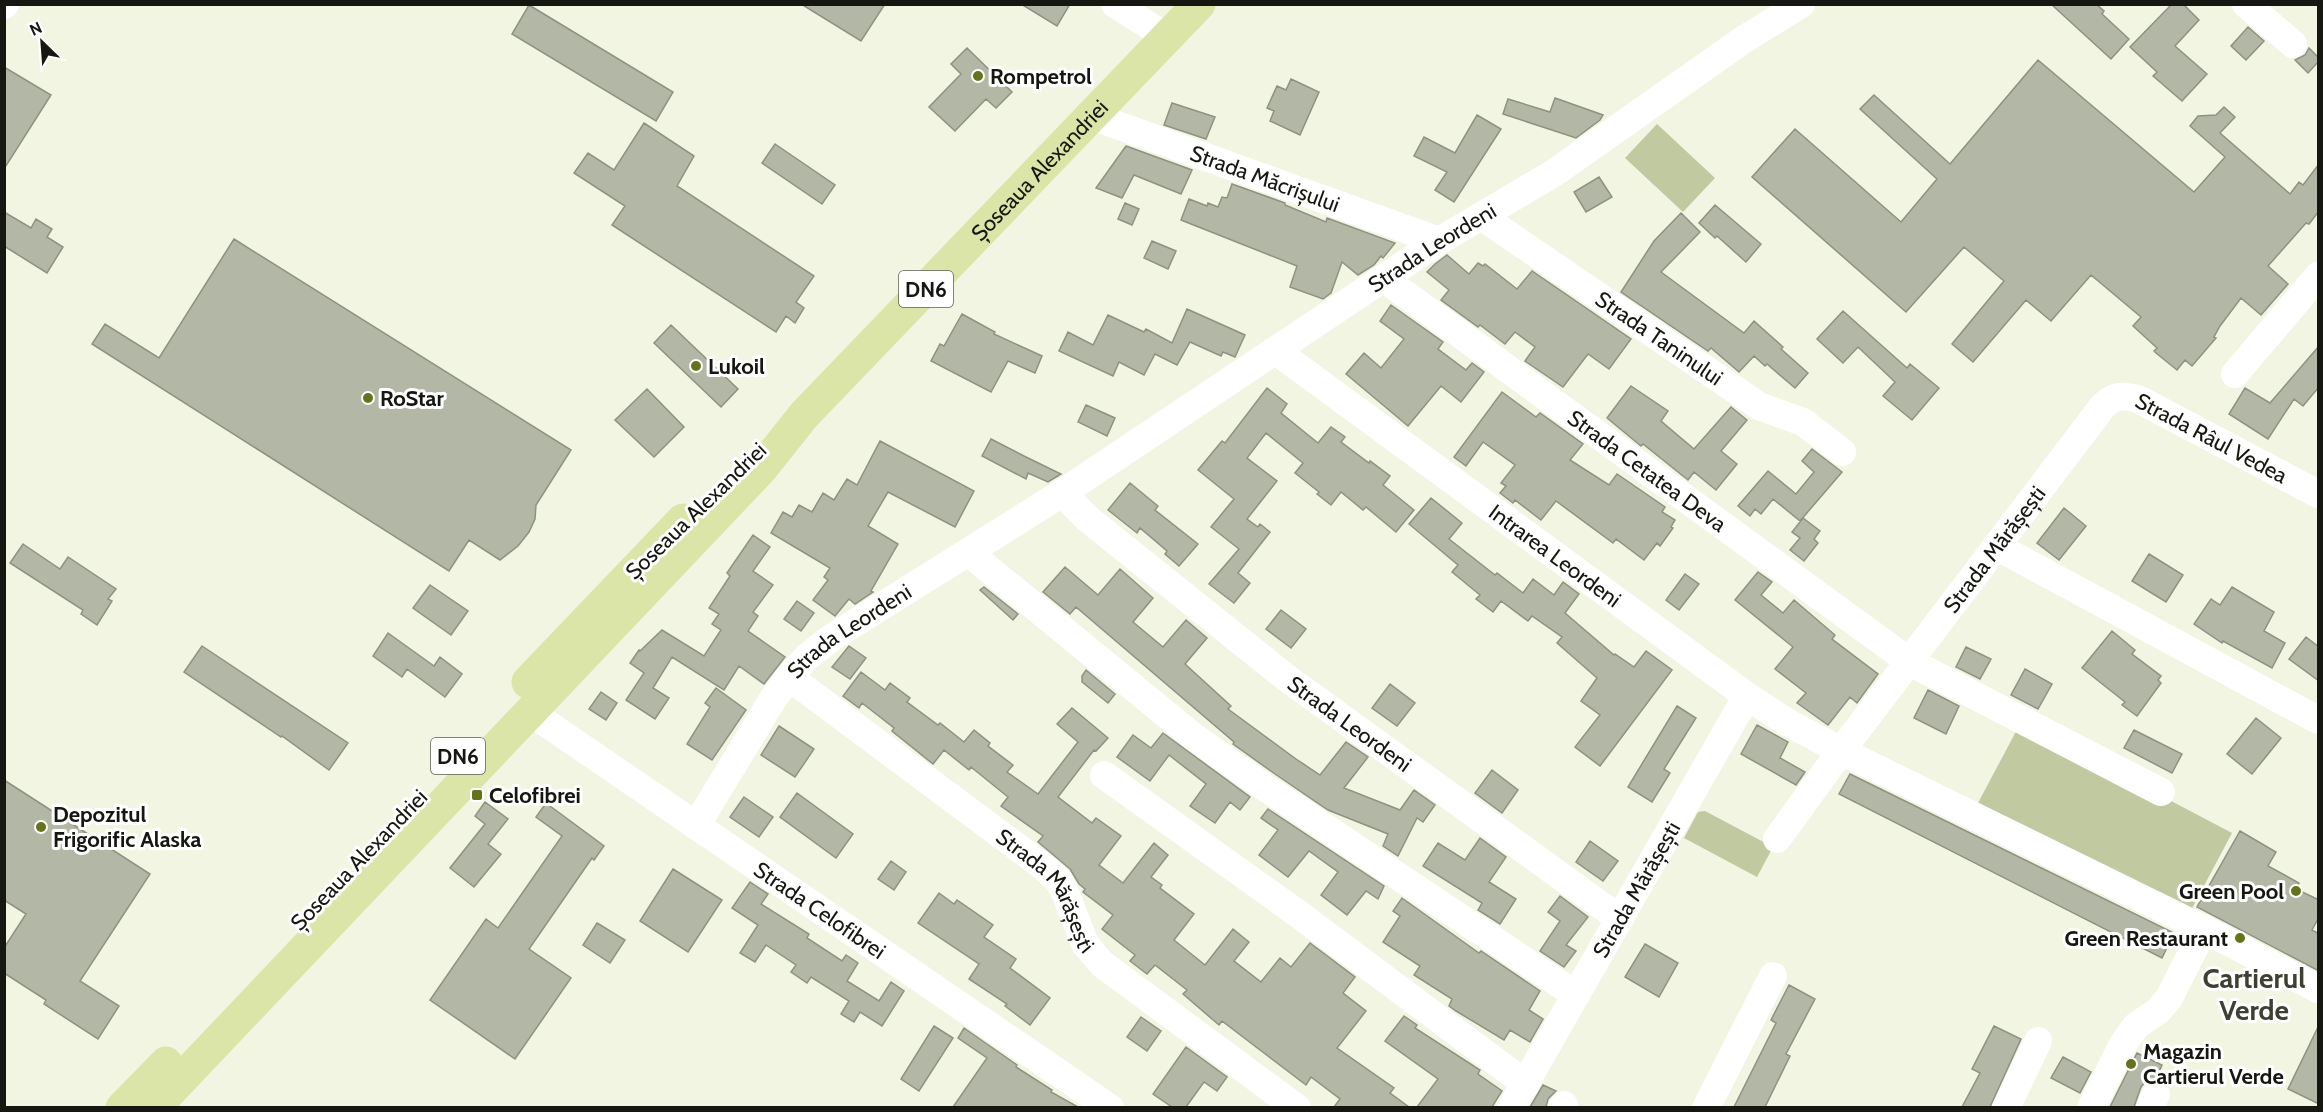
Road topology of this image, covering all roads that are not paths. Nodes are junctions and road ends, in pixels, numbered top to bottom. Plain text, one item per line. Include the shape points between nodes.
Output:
1 (1114, 4) edge
2 (1199, 4) edge
3 (1801, 4) edge
4 (2246, 4) edge
5 (1167, 37) junction
6 (2293, 44) dead end
7 (1092, 116) junction
8 (1481, 216) junction
9 (1439, 241) junction
10 (2319, 276) edge
11 (1383, 278) junction
12 (1276, 351) junction
13 (2235, 374) dead end
14 (2103, 406) joint
15 (804, 414) junction
16 (1842, 452) dead end
17 (1062, 493) junction
18 (2319, 494) edge
19 (1996, 546) junction
20 (969, 553) junction
21 (1910, 662) junction
22 (789, 677) junction
23 (1747, 696) junction
24 (530, 712) junction
25 (2319, 720) edge
26 (1841, 751) junction
27 (1104, 775) dead end
28 (2161, 792) dead end
29 (696, 826) junction
30 (1777, 840) dead end
31 (1620, 919) junction
32 (2204, 929) junction
33 (1773, 976) dead end
34 (2319, 989) edge
35 (1576, 995) junction
36 (2038, 1041) dead end
37 (1518, 1096) edge
38 (122, 1107) edge
39 (154, 1107) edge
40 (1110, 1107) edge
41 (1297, 1107) edge
42 (1706, 1107) edge
43 (2006, 1107) edge
44 (2091, 1107) edge

1 - 5 street
2 - 5 main road, Șoseaua Alexandriei / DN6
3 - 8 street, Strada Leordeni via 1554,173
4 - 6 street
5 - 7 main road, Șoseaua Alexandriei / DN6
7 - 9 street, Strada Măcrișului
7 - 15 main road, Șoseaua Alexandriei / DN6
8 - 9 street, Strada Leordeni
8 - 16 street, Strada Taninului via 1759,406 1803,422
9 - 11 street, Strada Leordeni
10 - 13 street
11 - 12 street, Strada Leordeni
11 - 21 street, Strada Cetatea Deva
12 - 17 street, Strada Leordeni
12 - 23 street, Intrarea Leordeni
14 - 18 street, Strada Râul Vedea via 2123,395 2138,399
14 - 19 street, Strada Mărășești
15 - 24 main road, Șoseaua Alexandriei / DN6 via 761,469
15 - 38 main road, Șoseaua Alexandriei / DN6 via 747,457 695,507
17 - 20 street, Strada Leordeni
17 - 31 street, Strada Leordeni via 1088,519 1288,679
19 - 21 street, Strada Mărășești
19 - 25 street
20 - 22 street, Strada Leordeni via 831,638
20 - 35 street via 1194,737
21 - 26 street, Strada Mărășești
21 - 28 street, Strada Cetatea Deva
22 - 29 street, Strada Leordeni
22 - 41 street, Strada Mărășești via 1044,867 1059,881 1085,944 1102,963
23 - 26 street, Intrarea Leordeni
23 - 31 street, Strada Mărășești
24 - 29 street, Strada Celofibrei
24 - 39 main road, Șoseaua Alexandriei / DN6
26 - 30 street, Strada Mărășești
26 - 32 street, Intrarea Leordeni
27 - 37 street, Strada Mărășești via 1297,913
29 - 40 street, Strada Celofibrei
31 - 35 street, Strada Mărășești
32 - 34 street, Intrarea Leordeni
32 - 44 street via 2169,998 2128,1036
33 - 42 street
35 - 37 street, Strada Mărășești
36 - 43 street

